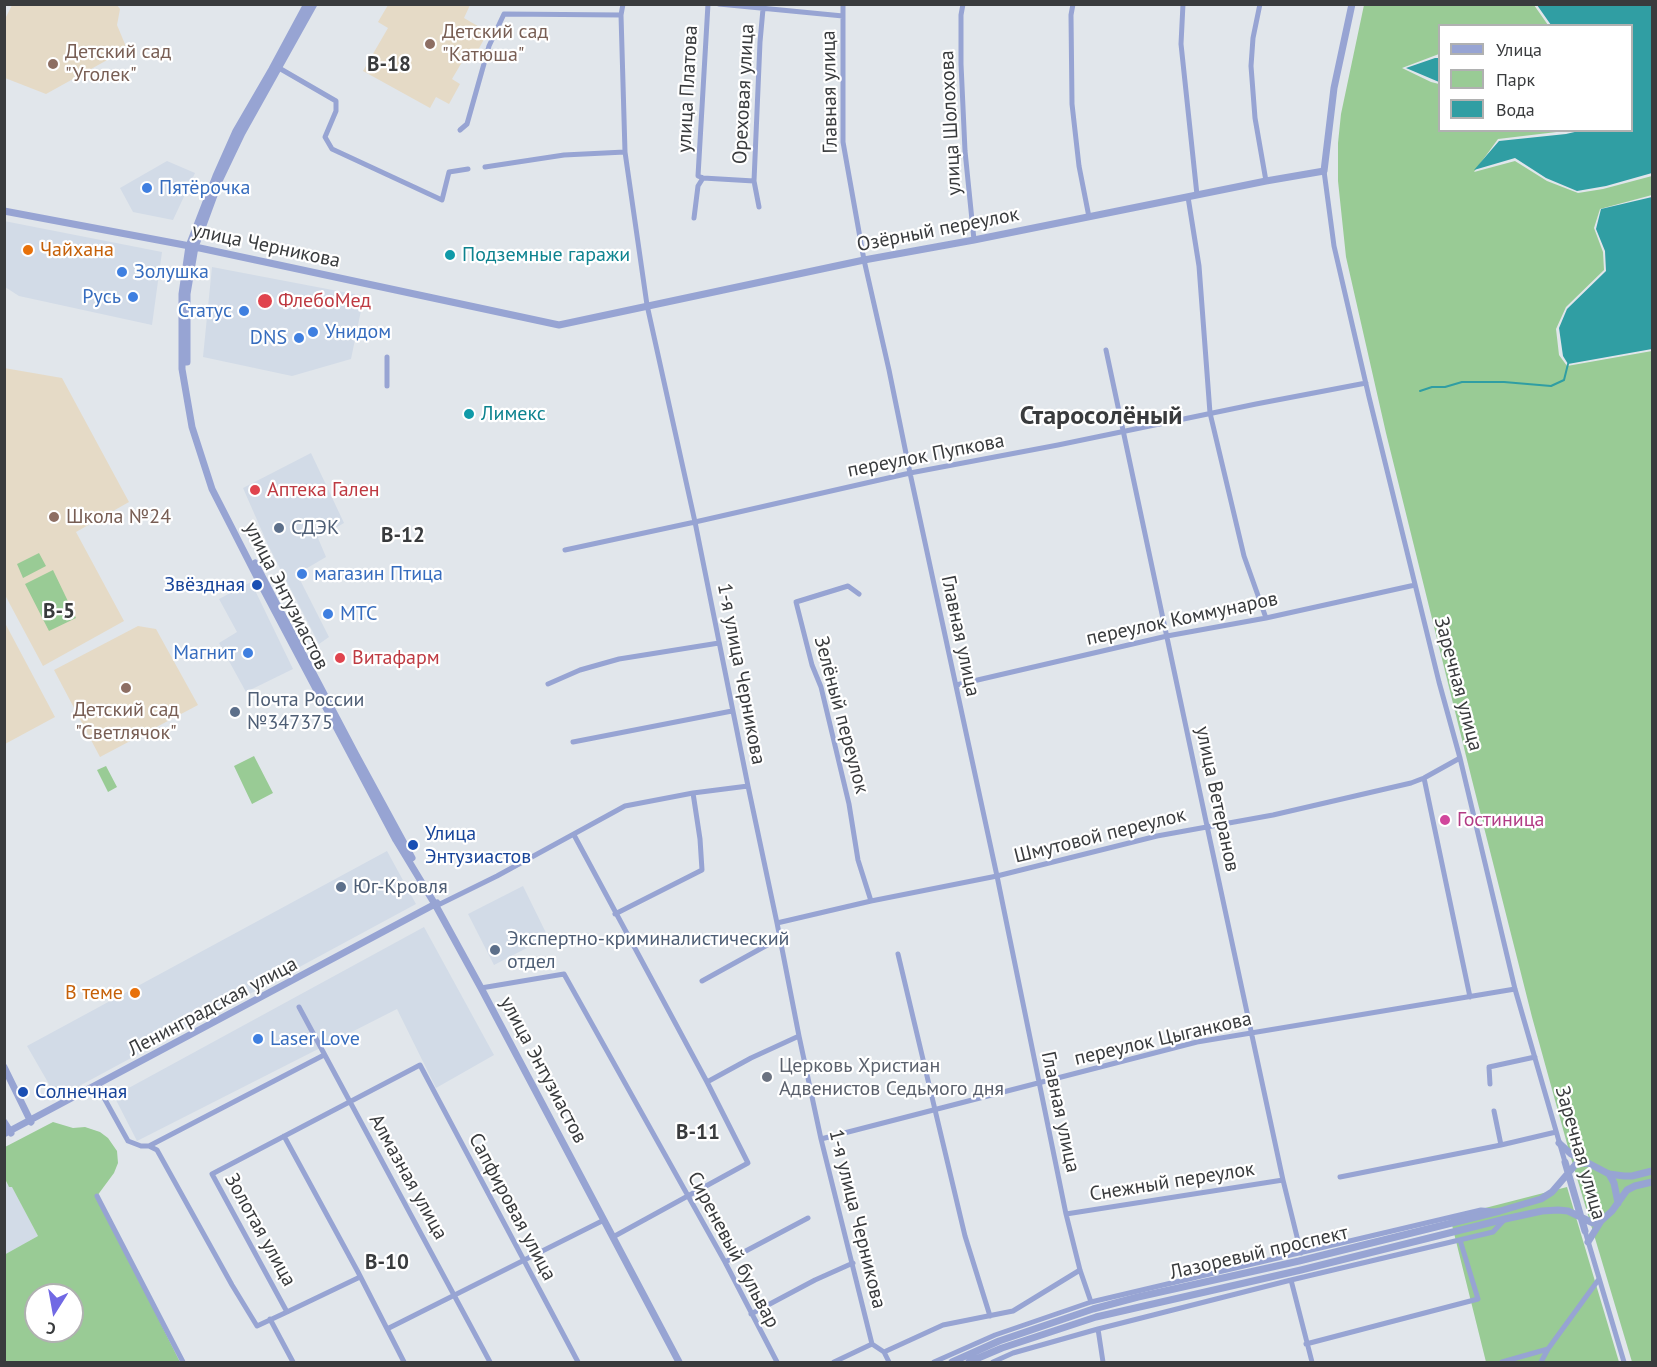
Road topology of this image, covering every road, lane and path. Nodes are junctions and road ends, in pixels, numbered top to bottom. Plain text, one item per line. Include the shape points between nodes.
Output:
1 (307, 4) edge
2 (314, 4) edge
3 (623, 4) edge
4 (708, 4) edge
5 (719, 4) edge
6 (843, 4) edge
7 (963, 4) edge
8 (1073, 4) edge
9 (1183, 4) edge
10 (1260, 4) edge
11 (1352, 4) edge
12 (763, 9) junction
13 (621, 15) junction
14 (843, 16) junction
15 (279, 68) junction
16 (460, 130) dead end
17 (625, 152) junction
18 (485, 167) dead end
19 (468, 169) dead end
20 (1324, 171) junction
21 (701, 177) junction
22 (754, 181) junction
23 (1266, 181) junction
24 (1197, 195) junction
25 (1188, 197) junction
26 (759, 207) dead end
27 (4, 213) edge
28 (1089, 217) junction
29 (694, 218) dead end
30 (974, 240) junction
31 (191, 249) junction
32 (864, 261) junction
33 (647, 305) junction
34 (559, 325) joint
35 (1106, 350) dead end
36 (387, 357) dead end
37 (1366, 383) junction
38 (387, 386) dead end
39 (1209, 413) junction
40 (1124, 431) junction
41 (910, 473) junction
42 (695, 522) junction
43 (565, 550) dead end
44 (1415, 585) junction
45 (859, 594) dead end
46 (1266, 618) junction
47 (1167, 636) junction
48 (719, 643) junction
49 (548, 684) dead end
50 (956, 685) junction
51 (732, 711) junction
52 (573, 742) dead end
53 (1460, 758) junction
54 (1424, 778) junction
55 (748, 786) junction
56 (693, 793) junction
57 (1207, 826) junction
58 (574, 835) junction
59 (997, 876) junction
60 (871, 901) junction
61 (436, 905) junction
62 (615, 914) junction
63 (777, 923) junction
64 (780, 938) junction
65 (898, 954) dead end
66 (702, 981) dead end
67 (482, 988) junction
68 (1515, 989) junction
69 (1470, 997) junction
70 (299, 1007) dead end
71 (1253, 1033) junction
72 (799, 1036) junction
73 (324, 1055) junction
74 (1535, 1057) junction
75 (4, 1067) edge
76 (707, 1082) junction
77 (1039, 1084) junction
78 (1490, 1084) dead end
79 (98, 1087) junction
80 (349, 1102) junction
81 (935, 1109) junction
82 (1494, 1111) dead end
83 (31, 1121) junction
84 (4, 1122) edge
85 (1556, 1132) junction
86 (7, 1134) edge
87 (284, 1136) junction
88 (821, 1139) junction
89 (1559, 1143) junction
90 (1502, 1145) junction
91 (149, 1146) junction
92 (1565, 1162) joint
93 (1588, 1163) junction
94 (1653, 1171) edge
95 (1568, 1172) junction
96 (1610, 1174) junction
97 (1340, 1177) dead end
98 (1283, 1180) junction
99 (1653, 1182) edge
100 (97, 1196) dead end
101 (687, 1196) junction
102 (1618, 1203) junction
103 (1500, 1211) junction
104 (1066, 1214) junction
105 (808, 1218) dead end
106 (1505, 1219) junction
107 (1581, 1219) junction
108 (604, 1220) junction
109 (1601, 1221) junction
110 (1585, 1231) joint
111 (614, 1237) junction
112 (1460, 1240) junction
113 (1588, 1242) junction
114 (1301, 1253) junction
115 (524, 1262) junction
116 (724, 1262) junction
117 (853, 1263) junction
118 (1080, 1270) junction
119 (360, 1277) junction
120 (1599, 1279) junction
121 (1291, 1280) junction
122 (455, 1295) junction
123 (1091, 1302) junction
124 (287, 1312) junction
125 (751, 1314) junction
126 (990, 1316) junction
127 (270, 1319) junction
128 (387, 1329) junction
129 (1098, 1329) junction
130 (872, 1344) junction
131 (1306, 1344) junction
132 (1548, 1349) junction
133 (884, 1352) junction
134 (183, 1362) edge
135 (293, 1362) edge
136 (404, 1362) edge
137 (490, 1362) edge
138 (578, 1362) edge
139 (679, 1362) edge
140 (777, 1362) edge
141 (834, 1362) edge
142 (889, 1362) edge
143 (934, 1362) edge
144 (952, 1362) edge
145 (969, 1362) edge
146 (993, 1362) edge
147 (1103, 1362) edge
148 (1312, 1362) edge
149 (1502, 1362) edge
150 (1541, 1362) edge
151 (1624, 1362) edge

1 - 31 street, улица Энтузиастов via 236,130
2 - 15 street
3 - 13 street, 1-я улица Черникова
4 - 21 street, улица Платова
5 - 12 street, улица Платова
6 - 14 street, Главная улица
7 - 30 street, улица Шолохова via 965,150
8 - 28 street via 1072,104
9 - 24 street via 1181,44
10 - 23 street via 1252,38 1251,66
11 - 20 street, Заречная улица via 1334,88
12 - 14 street, улица Платова
12 - 22 street, Ореховая улица
13 - 16 street via 504,14 489,46 467,124
13 - 17 street, 1-я улица Черникова
14 - 32 street, Главная улица via 843,142
15 - 19 street via 336,101 326,137 332,149 442,200 449,172
15 - 31 street via 220,178
17 - 18 street via 564,155
17 - 33 street, 1-я улица Черникова
20 - 23 street, Озёрный переулок
20 - 37 street, Заречная улица via 1334,246
21 - 22 street, Ореховая улица
21 - 29 street, Ореховая улица
22 - 26 street, Ореховая улица
23 - 24 street, Озёрный переулок
24 - 25 street, Озёрный переулок
25 - 28 street, Озёрный переулок
25 - 39 street via 1199,266
27 - 31 street, улица Черникова
28 - 30 street, Озёрный переулок
30 - 32 street, Озёрный переулок
31 - 34 street, улица Черникова
31 - 61 street, улица Энтузиастов via 182,294 182,369 192,427 212,489 391,830
32 - 33 street, Озёрный переулок
32 - 41 street, Главная улица
33 - 34 street, Озёрный переулок
33 - 42 street, 1-я улица Черникова
35 - 40 street, улица Ветеранов
36 - 38 street
37 - 39 street, переулок Пупкова
37 - 44 street, Заречная улица
39 - 40 street, переулок Пупкова
39 - 46 street via 1244,556
40 - 41 street, переулок Пупкова
40 - 47 street, улица Ветеранов
41 - 42 street, переулок Пупкова
41 - 50 street, Главная улица
42 - 43 street, переулок Пупкова
42 - 48 street, 1-я улица Черникова
44 - 46 street, переулок Коммунаров
44 - 53 street, Заречная улица
45 - 60 street, Зелёный переулок via 848,586 796,602
46 - 47 street, переулок Коммунаров
47 - 50 street, переулок Коммунаров
47 - 57 street, улица Ветеранов
48 - 49 street via 619,659
48 - 51 street, 1-я улица Черникова
50 - 59 street, Главная улица
51 - 52 street
51 - 55 street, 1-я улица Черникова
53 - 54 street, Шмутовой переулок
53 - 68 street, Заречная улица
54 - 57 street, Шмутовой переулок via 1274,815
54 - 69 street
55 - 56 street, Ленинградская улица
55 - 63 street, 1-я улица Черникова
56 - 58 street, Ленинградская улица via 625,806
56 - 62 street via 702,870
57 - 59 street, Шмутовой переулок
57 - 71 street, улица Ветеранов
58 - 61 street, Ленинградская улица
58 - 62 street
59 - 60 street, Шмутовой переулок
59 - 77 street, Главная улица
60 - 63 street, Шмутовой переулок
61 - 67 street, улица Энтузиастов
61 - 79 street, Ленинградская улица
61 - 83 street
62 - 76 street
63 - 64 street, 1-я улица Черникова
64 - 66 street
64 - 72 street, 1-я улица Черникова
65 - 81 street
67 - 101 street, Сиреневый бульвар via 564,974
67 - 108 street, улица Энтузиастов
68 - 69 street, переулок Цыганкова
68 - 74 street, Заречная улица
69 - 71 street, переулок Цыганкова
70 - 73 street, Алмазная улица
71 - 77 street, переулок Цыганкова via 1197,1042
71 - 98 street, улица Ветеранов
72 - 76 street
72 - 88 street, 1-я улица Черникова
73 - 80 street, Алмазная улица
73 - 91 street
74 - 78 street via 1489,1067
74 - 85 street, Заречная улица
75 - 83 street
76 - 101 street via 748,1163
77 - 81 street, переулок Цыганкова
77 - 104 street, Главная улица
79 - 83 street, Ленинградская улица
79 - 91 street via 128,1141
80 - 87 street
80 - 115 street, Сапфировая улица via 420,1065
80 - 122 street, Алмазная улица
81 - 88 street, переулок Цыганкова
81 - 126 street via 965,1236
82 - 90 street
83 - 86 street, Ленинградская улица
84 - 86 street
85 - 89 street, Заречная улица
85 - 90 street
87 - 119 street
87 - 124 street, Золотая улица via 212,1174
88 - 117 street, 1-я улица Черникова
89 - 92 street, Заречная улица
89 - 93 street
90 - 97 street
91 - 127 street, Золотая улица via 158,1150 257,1326
92 - 95 street, Заречная улица
93 - 95 street via 1576,1164
93 - 96 street
94 - 96 street via 1632,1176
95 - 103 street, Лазоревый проспект via 1541,1199
95 - 107 street, Заречная улица
96 - 102 street
98 - 104 street, Снежный переулок
98 - 114 street, улица Ветеранов
99 - 102 street via 1627,1190
100 - 134 street
101 - 111 street
101 - 116 street, Сиреневый бульвар
102 - 109 street
103 - 114 street via 1481,1210
103 - 144 street, Лазоревый проспект via 1105,1306 999,1341
104 - 118 street, Главная улица
105 - 116 street
106 - 107 street, Лазоревый проспект via 1558,1210
106 - 112 street via 1493,1232
106 - 145 street, Лазоревый проспект via 1096,1317
107 - 109 street
107 - 110 street, Заречная улица
108 - 111 street, улица Энтузиастов
108 - 115 street
109 - 113 street
110 - 113 street, Заречная улица
111 - 139 street, улица Энтузиастов
112 - 121 street
112 - 131 street via 1478,1299
113 - 120 street, Заречная улица
114 - 123 street
115 - 122 street
115 - 138 street, Сапфировая улица
116 - 125 street, Сиреневый бульвар
117 - 125 street
117 - 130 street, 1-я улица Черникова
118 - 123 street, Главная улица
118 - 126 street via 1013,1311
119 - 124 street
119 - 128 street
120 - 132 street
120 - 151 street, Заречная улица
121 - 129 street
121 - 131 street
122 - 128 street
122 - 137 street, Алмазная улица
123 - 143 street via 995,1335
124 - 127 street, Золотая улица
125 - 140 street, Сиреневый бульвар
126 - 133 street via 943,1325
127 - 135 street
128 - 136 street
129 - 146 street
129 - 147 street
130 - 133 street
130 - 141 street
131 - 148 street
132 - 149 street
132 - 150 street
133 - 142 street

